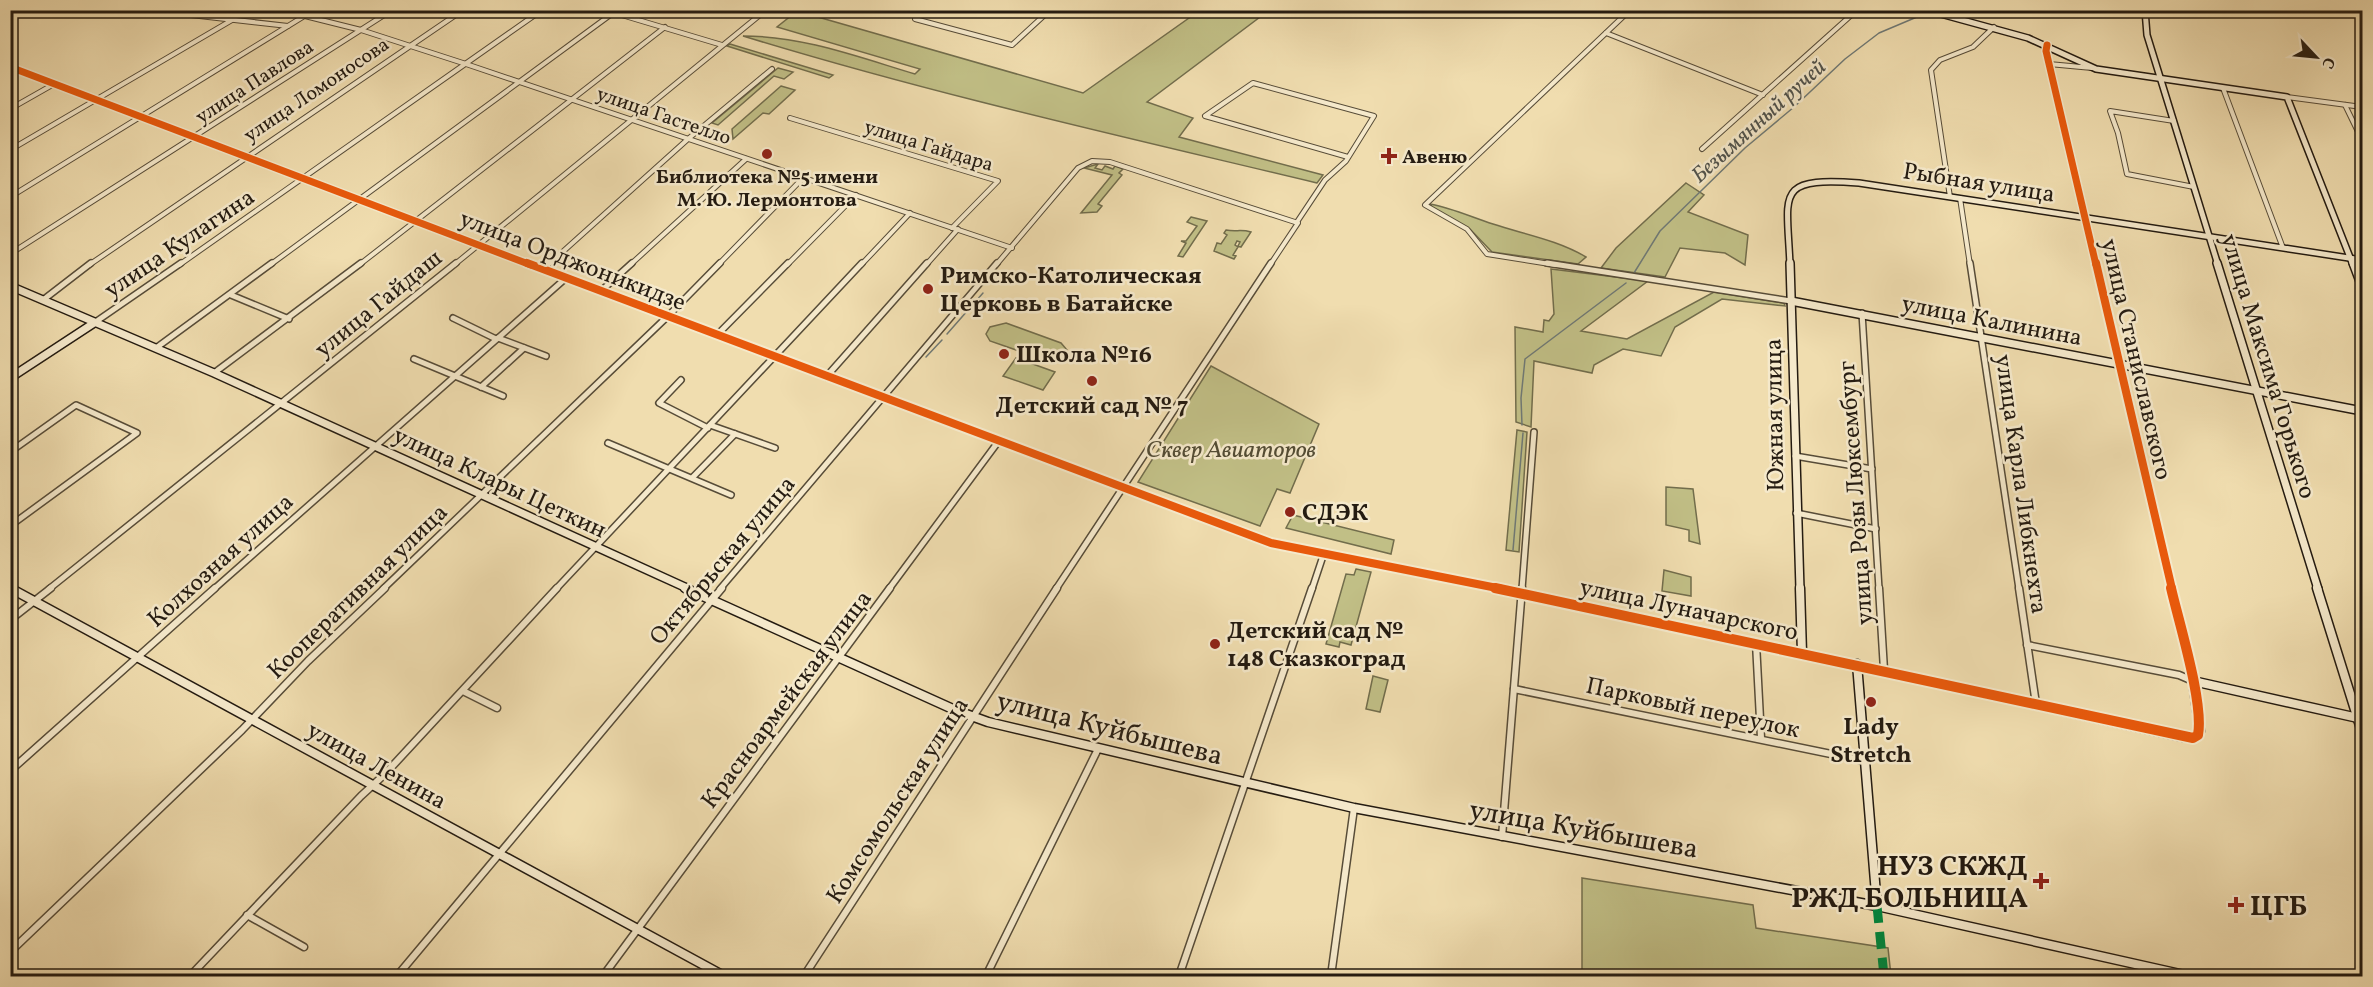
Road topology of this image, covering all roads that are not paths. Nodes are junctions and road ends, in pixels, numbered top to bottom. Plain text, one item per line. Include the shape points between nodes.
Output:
1 (147, 10) edge
2 (314, 10) edge
3 (392, 10) edge
4 (463, 10) edge
5 (542, 10) edge
6 (606, 10) edge
7 (766, 10) edge
8 (1050, 10) edge
9 (1630, 10) edge
10 (1857, 10) edge
11 (1926, 10) edge
12 (2145, 10) edge
13 (613, 13) junction
14 (305, 16) junction
15 (915, 19) dead end
16 (232, 20) junction
17 (288, 26) junction
18 (1994, 26) junction
19 (665, 27) junction
20 (361, 30) junction
21 (1606, 33) junction
22 (722, 45) junction
23 (2047, 45) junction
24 (411, 46) junction
25 (466, 64) junction
26 (2049, 64) junction
27 (11, 67) edge
28 (772, 69) dead end
29 (2096, 69) junction
30 (2160, 78) junction
31 (517, 81) junction
32 (54, 84) junction
33 (2223, 88) junction
34 (1763, 95) junction
35 (2287, 97) junction
36 (570, 99) junction
37 (96, 100) junction
38 (2345, 105) junction
39 (2362, 107) edge
40 (10, 109) edge
41 (142, 117) junction
42 (790, 117) dead end
43 (631, 121) junction
44 (2174, 121) junction
45 (194, 138) junction
46 (688, 139) junction
47 (2362, 140) edge
48 (1702, 149) dead end
49 (10, 150) edge
50 (1348, 157) junction
51 (247, 158) junction
52 (746, 159) junction
53 (803, 178) junction
54 (304, 179) junction
55 (1803, 184) joint
56 (2194, 187) junction
57 (856, 195) junction
58 (10, 197) edge
59 (1950, 197) junction
60 (1960, 198) junction
61 (358, 200) junction
62 (910, 213) junction
63 (2083, 217) junction
64 (416, 221) junction
65 (1297, 223) junction
66 (955, 229) junction
67 (2209, 236) junction
68 (479, 245) junction
69 (1012, 248) junction
70 (2283, 248) junction
71 (10, 254) edge
72 (2351, 258) junction
73 (2362, 260) edge
74 (543, 269) junction
75 (566, 278) junction
76 (10, 286) edge
77 (2362, 287) edge
78 (601, 291) junction
79 (231, 294) junction
80 (43, 300) junction
81 (1791, 301) junction
82 (1862, 313) junction
83 (667, 317) junction
84 (453, 318) dead end
85 (289, 320) junction
86 (94, 322) junction
87 (717, 335) junction
88 (1982, 337) junction
89 (497, 339) junction
90 (156, 348) junction
91 (524, 348) junction
92 (546, 356) dead end
93 (774, 357) junction
94 (414, 359) dead end
95 (2118, 363) junction
96 (214, 373) junction
97 (455, 376) junction
98 (826, 377) junction
99 (10, 378) edge
100 (681, 380) dead end
101 (481, 387) junction
102 (2256, 390) junction
103 (503, 396) dead end
104 (883, 399) junction
105 (281, 404) junction
106 (2362, 411) edge
107 (709, 426) junction
108 (1534, 432) dead end
109 (735, 434) junction
110 (998, 442) junction
111 (608, 444) dead end
112 (374, 446) junction
113 (775, 448) dead end
114 (10, 452) edge
115 (1795, 456) junction
116 (669, 467) junction
117 (1872, 469) junction
118 (693, 477) junction
119 (1122, 488) junction
120 (482, 495) junction
121 (731, 495) dead end
122 (1796, 513) junction
123 (10, 526) edge
124 (1876, 530) junction
125 (596, 547) junction
126 (1324, 553) junction
127 (10, 588) edge
128 (1522, 593) junction
129 (711, 600) junction
130 (34, 601) junction
131 (10, 620) edge
132 (1756, 643) junction
133 (2027, 645) junction
134 (1802, 653) junction
135 (139, 657) junction
136 (840, 658) junction
137 (1857, 664) junction
138 (1884, 670) junction
139 (2193, 681) junction
140 (1514, 689) junction
141 (463, 691) junction
142 (2036, 704) junction
143 (497, 708) dead end
144 (972, 717) junction
145 (2358, 718) junction
146 (252, 719) junction
147 (2362, 732) edge
148 (1761, 738) junction
149 (1098, 748) junction
150 (1865, 761) junction
151 (10, 771) edge
152 (1245, 783) junction
153 (373, 785) junction
154 (1354, 808) junction
155 (1502, 837) junction
156 (498, 855) junction
157 (1877, 906) junction
158 (247, 915) junction
159 (637, 930) junction
160 (304, 947) dead end
161 (10, 952) edge
162 (190, 976) edge
163 (397, 976) edge
164 (603, 976) edge
165 (724, 976) edge
166 (804, 976) edge
167 (986, 976) edge
168 (1179, 976) edge
169 (1331, 976) edge
170 (2189, 976) edge

1 - 16 street
2 - 14 street
3 - 20 street, улица Павлова
4 - 24 street, улица Ломоносова
5 - 25 street, улица Кулагина
6 - 13 street
7 - 22 street, улица Гайдаш
8 - 15 street via 1012,45
9 - 21 street
10 - 34 street
11 - 18 street
12 - 30 street, улица Максима Горького via 2145,28
13 - 19 street
13 - 31 street
14 - 17 street
14 - 20 street, улица Гастелло
16 - 17 street
16 - 37 street
17 - 41 street
18 - 23 street
18 - 59 street via 1973,47 1937,59 1931,69 1929,77
19 - 22 street
19 - 36 street
20 - 24 street, улица Гастелло
20 - 45 street, улица Павлова
21 - 34 street
21 - 81 street via 1425,205 1471,231 1487,254
22 - 43 street, улица Гайдаш
23 - 26 street, улица Станиславского
23 - 29 street
24 - 25 street, улица Гастелло
24 - 51 street, улица Ломоносова
25 - 31 street, улица Гастелло
25 - 54 street, улица Кулагина
26 - 29 street
26 - 63 street, улица Станиславского
27 - 32 street, улица Орджоникидзе
28 - 46 street
29 - 30 street
30 - 33 street
30 - 44 street, улица Максима Горького
31 - 36 street, улица Гастелло
31 - 61 street
32 - 37 street, улица Орджоникидзе
32 - 40 street
33 - 35 street
33 - 70 street
34 - 48 street
35 - 38 street
35 - 72 street
36 - 43 street, улица Гастелло
36 - 64 street
37 - 41 street, улица Орджоникидзе
37 - 49 street
38 - 39 street
38 - 47 street
41 - 45 street, улица Орджоникидзе
41 - 58 street
42 - 66 street, улица Гайдара via 998,181
43 - 46 street, улица Гастелло
43 - 68 street, улица Гайдаш
44 - 56 street, улица Максима Горького
44 - 56 street via 2110,111 2127,174
45 - 51 street, улица Орджоникидзе
45 - 71 street, улица Павлова
46 - 52 street, улица Гастелло
46 - 74 street
50 - 50 street, Комсомольская улица via 1216,120 1205,116 1253,83 1374,116
50 - 65 street, Комсомольская улица via 1325,180
51 - 54 street, улица Орджоникидзе
51 - 80 street, улица Ломоносова via 111,248
52 - 53 street, улица Гастелло
52 - 78 street
53 - 57 street, улица Гастелло
53 - 83 street, Кооперативная улица
54 - 61 street, улица Орджоникидзе
54 - 86 street, улица Кулагина
55 - 59 street, Рыбная улица via 1841,182
55 - 81 street, Южная улица via 1792,191 1788,201
56 - 67 street, улица Максима Горького
57 - 62 street, улица Гастелло
57 - 87 street
59 - 60 street, Рыбная улица
60 - 63 street, Рыбная улица
60 - 88 street, улица Карла Либкнехта
61 - 64 street, улица Орджоникидзе
61 - 79 street
62 - 66 street, улица Гастелло
62 - 93 street
63 - 67 street, Рыбная улица
63 - 95 street, улица Станиславского
64 - 68 street, улица Орджоникидзе
64 - 85 street
65 - 69 street, Октябрьская улица via 1110,162 1092,161 1078,168
65 - 119 street, Комсомольская улица
66 - 69 street, улица Гастелло
66 - 98 street
67 - 70 street, Рыбная улица
67 - 102 street, улица Максима Горького
68 - 74 street, улица Орджоникидзе
68 - 105 street, улица Гайдаш
69 - 104 street, Октябрьская улица
70 - 72 street, Рыбная улица
72 - 73 street, Рыбная улица
72 - 77 street
74 - 75 street, улица Орджоникидзе
75 - 78 street, улица Орджоникидзе
75 - 89 street, Колхозная улица
76 - 80 street, улица Клары Цеткин
78 - 83 street, улица Орджоникидзе
79 - 85 street
79 - 90 street
80 - 86 street, улица Клары Цеткин
81 - 82 street, улица Калинина
81 - 115 street, Южная улица
82 - 88 street, улица Калинина
82 - 117 street, улица Розы Люксембург
83 - 87 street, улица Орджоникидзе
83 - 120 street, Кооперативная улица
84 - 89 street
85 - 96 street
86 - 90 street, улица Клары Цеткин
86 - 99 street, улица Кулагина
87 - 93 street, улица Орджоникидзе
88 - 95 street, улица Калинина
88 - 133 street, улица Карла Либкнехта
89 - 91 street
89 - 97 street, Колхозная улица
90 - 96 street, улица Клары Цеткин
91 - 92 street
91 - 101 street
93 - 98 street, улица Орджоникидзе
93 - 107 street
94 - 97 street
95 - 102 street, улица Калинина
95 - 139 street, улица Станиславского
96 - 105 street, улица Клары Цеткин
97 - 101 street
97 - 112 street, Колхозная улица
98 - 104 street, улица Орджоникидзе
100 - 107 street via 659,403
101 - 103 street
102 - 106 street, улица Калинина
102 - 145 street, улица Максима Горького
104 - 110 street, улица Орджоникидзе
104 - 129 street, Октябрьская улица
105 - 112 street, улица Клары Цеткин
105 - 130 street, улица Гайдаш
107 - 109 street
107 - 116 street
108 - 128 street
109 - 113 street
109 - 118 street
110 - 119 street, улица Орджоникидзе
110 - 136 street, Красноармейская улица
111 - 116 street
112 - 120 street, улица Клары Цеткин
112 - 135 street, Колхозная улица
114 - 123 street via 76,405 137,433
115 - 117 street
115 - 122 street, Южная улица
116 - 118 street
116 - 125 street
117 - 124 street, улица Розы Люксембург
118 - 121 street
119 - 126 street, улица Луначарского via 1260,540
119 - 144 street, Комсомольская улица
120 - 125 street, улица Клары Цеткин
120 - 146 street, Кооперативная улица
122 - 124 street
122 - 134 street, Южная улица
124 - 138 street, улица Розы Люксембург
125 - 129 street, улица Клары Цеткин
125 - 141 street
126 - 128 street, улица Луначарского
126 - 152 street
127 - 130 street, улица Ленина
128 - 132 street, улица Луначарского
128 - 140 street
129 - 136 street, улица Клары Цеткин
129 - 156 street, Октябрьская улица
130 - 131 street, улица Гайдаш
130 - 135 street, улица Ленина
132 - 134 street, улица Луначарского
132 - 148 street
133 - 139 street
133 - 142 street, улица Карла Либкнехта
134 - 137 street, улица Луначарского
135 - 146 street, улица Ленина
135 - 151 street, Колхозная улица
136 - 144 street, улица Клары Цеткин
136 - 159 street, Красноармейская улица
137 - 138 street, улица Луначарского
137 - 150 street
138 - 142 street, улица Луначарского
139 - 142 street, улица Луначарского via 2200,725 2193,738
139 - 145 street
140 - 148 street, Парковый переулок
140 - 155 street
141 - 143 street
141 - 153 street
144 - 149 street, улица Куйбышева
144 - 166 street, Комсомольская улица
145 - 147 street, улица Максима Горького
146 - 153 street, улица Ленина
146 - 161 street, Кооперативная улица
148 - 150 street, Парковый переулок
149 - 152 street, улица Куйбышева
149 - 167 street
150 - 157 street
152 - 154 street, улица Куйбышева
152 - 168 street
153 - 156 street, улица Ленина
153 - 158 street
154 - 155 street, улица Куйбышева
154 - 169 street
155 - 157 street, улица Куйбышева
156 - 159 street, улица Ленина
156 - 163 street, Октябрьская улица
157 - 170 street, улица Куйбышева
158 - 160 street
158 - 162 street
159 - 164 street, Красноармейская улица
159 - 165 street, улица Ленина

